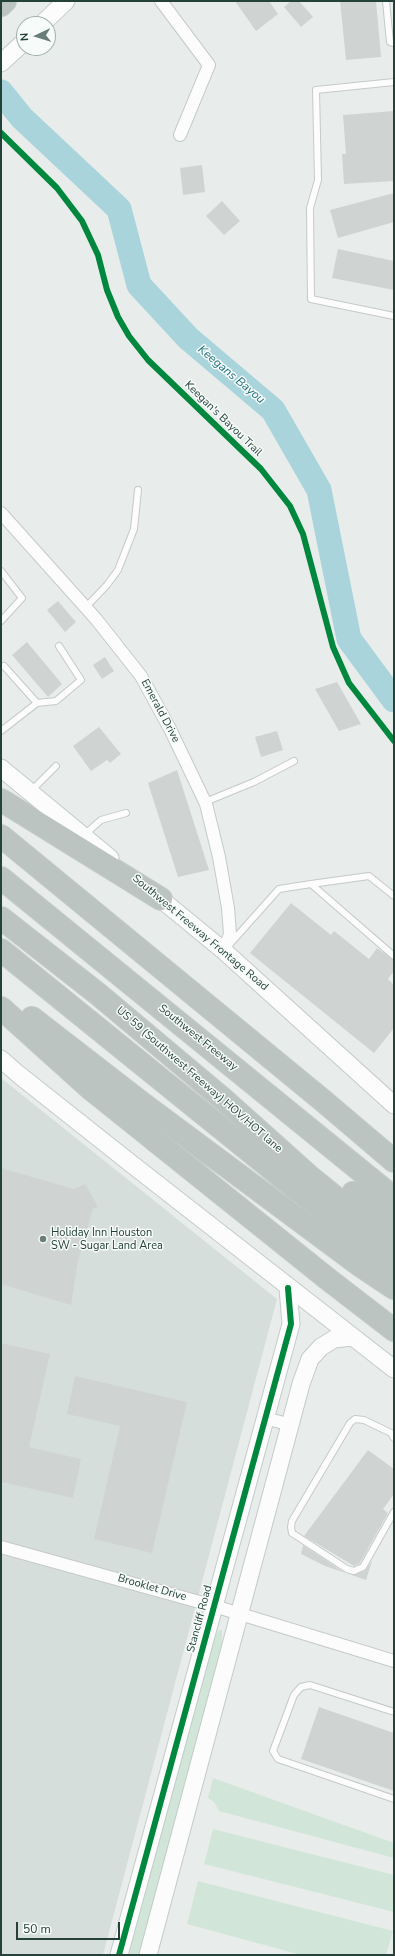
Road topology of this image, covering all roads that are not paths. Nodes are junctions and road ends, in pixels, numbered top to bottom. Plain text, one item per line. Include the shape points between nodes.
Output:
1 (5, 1) edge
2 (66, 1) edge
3 (161, 1) edge
4 (386, 1) edge
5 (1, 5) edge
6 (50, 16) edge
7 (394, 43) edge
8 (16, 49) edge
9 (1, 63) edge
10 (394, 82) edge
11 (180, 135) dead end
12 (394, 316) edge
13 (138, 490) dead end
14 (1, 513) edge
15 (1, 571) edge
16 (85, 608) junction
17 (1, 621) edge
18 (59, 646) dead end
19 (4, 666) dead end
20 (37, 702) junction
21 (1, 731) edge
22 (294, 761) dead end
23 (56, 766) dead end
24 (1, 768) edge
25 (30, 792) junction
26 (1, 800) edge
27 (205, 802) junction
28 (126, 813) dead end
29 (83, 836) junction
30 (2, 837) edge
31 (1, 878) edge
32 (311, 884) junction
33 (394, 896) edge
34 (161, 900) junction
35 (1, 918) edge
36 (1, 950) edge
37 (224, 951) junction
38 (394, 956) edge
39 (1, 994) edge
40 (1, 1008) edge
41 (1, 1058) edge
42 (178, 1061) junction
43 (1, 1069) edge
44 (18, 1074) junction
45 (394, 1105) edge
46 (394, 1161) edge
47 (394, 1198) edge
48 (394, 1224) edge
49 (394, 1245) edge
50 (394, 1268) edge
51 (288, 1288) junction
52 (394, 1288) edge
53 (394, 1330) edge
54 (352, 1337) junction
55 (394, 1369) edge
56 (265, 1418) junction
57 (291, 1425) junction
58 (393, 1434) edge
59 (394, 1512) edge
60 (1, 1547) edge
61 (214, 1606) junction
62 (240, 1614) junction
63 (394, 1661) edge
64 (394, 1712) edge
65 (394, 1799) edge
66 (119, 1955) edge
67 (148, 1955) edge

1 - 5 highway
2 - 6 street
3 - 11 street via 209,65
4 - 7 lane via 390,42
8 - 9 street
10 - 12 lane via 316,90 318,180 310,208 312,299
13 - 16 lane via 134,529 118,570
14 - 16 street, Emerald Drive
15 - 17 lane via 22,598
16 - 27 street, Emerald Drive via 141,676
18 - 20 lane via 80,680 56,701
19 - 20 lane
20 - 21 lane
22 - 27 lane via 254,782
23 - 25 lane
24 - 25 street, Southwest Freeway Frontage Road
25 - 29 street, Southwest Freeway Frontage Road
26 - 34 highway
27 - 37 street, Emerald Drive via 220,857 228,908 230,934
28 - 29 lane via 101,820
29 - 34 street, Southwest Freeway Frontage Road
30 - 46 highway
31 - 47 highway, Southwest Freeway
32 - 33 lane via 369,876
32 - 37 lane via 279,889
32 - 38 lane
34 - 37 street, Southwest Freeway Frontage Road
35 - 42 highway, US 59 (Southwest Freeway) HOV/HOT lane
36 - 50 highway
37 - 45 street, Southwest Freeway Frontage Road
39 - 52 highway via 361,1266
40 - 53 highway via 92,1090
41 - 44 street
42 - 48 highway via 227,1094
42 - 49 highway, US 59 (Southwest Freeway) HOV/HOT lane via 309,1176
43 - 44 street
44 - 51 street
51 - 54 street
51 - 56 street, Stancliff Road via 291,1324
54 - 55 street
54 - 57 street via 334,1339 321,1347 310,1359
56 - 57 street
56 - 61 street, Stancliff Road
57 - 62 street
58 - 59 lane via 364,1420 355,1419 350,1423 292,1521 292,1533 354,1571 363,1567
60 - 61 street, Brooklet Drive
61 - 62 street, Brooklet Drive
61 - 66 street, Stancliff Road
62 - 63 street, Brooklet Drive
62 - 67 street
64 - 65 lane via 310,1684 301,1687 294,1695 273,1751 278,1759

